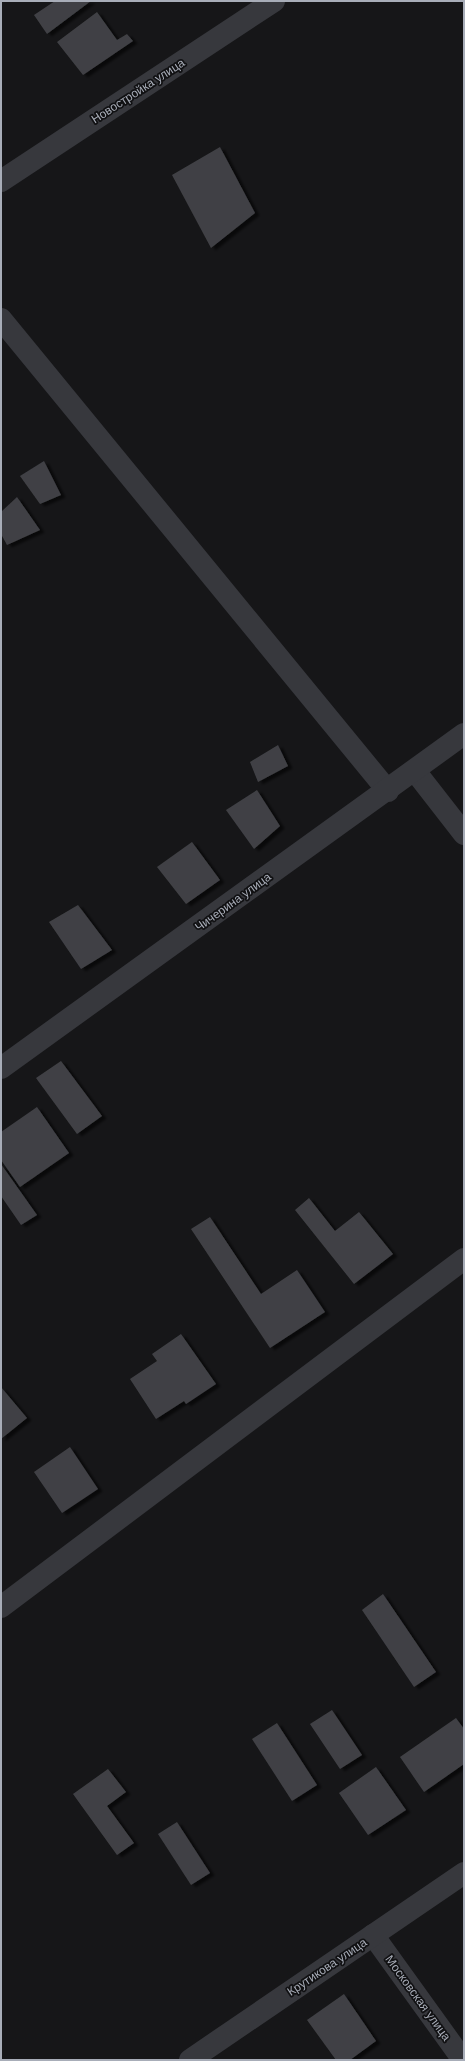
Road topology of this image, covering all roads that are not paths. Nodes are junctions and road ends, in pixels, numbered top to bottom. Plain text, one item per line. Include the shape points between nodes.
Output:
1 (274, 1) edge
2 (1, 181) edge
3 (1, 319) edge
4 (464, 734) edge
5 (415, 771) junction
6 (388, 791) junction
7 (464, 834) edge
8 (1, 1068) edge
9 (464, 1259) edge
10 (1, 1607) edge
11 (464, 1873) edge
12 (373, 1935) junction
13 (190, 2060) edge
14 (462, 2060) edge

1 - 2 street, Новостройка улица
3 - 6 street
4 - 5 street, Чичерина улица
5 - 6 street, Чичерина улица
5 - 7 street
6 - 8 street, Чичерина улица
9 - 10 street
11 - 12 street, Крутикова улица
12 - 13 street, Крутикова улица
12 - 14 street, Московская улица

